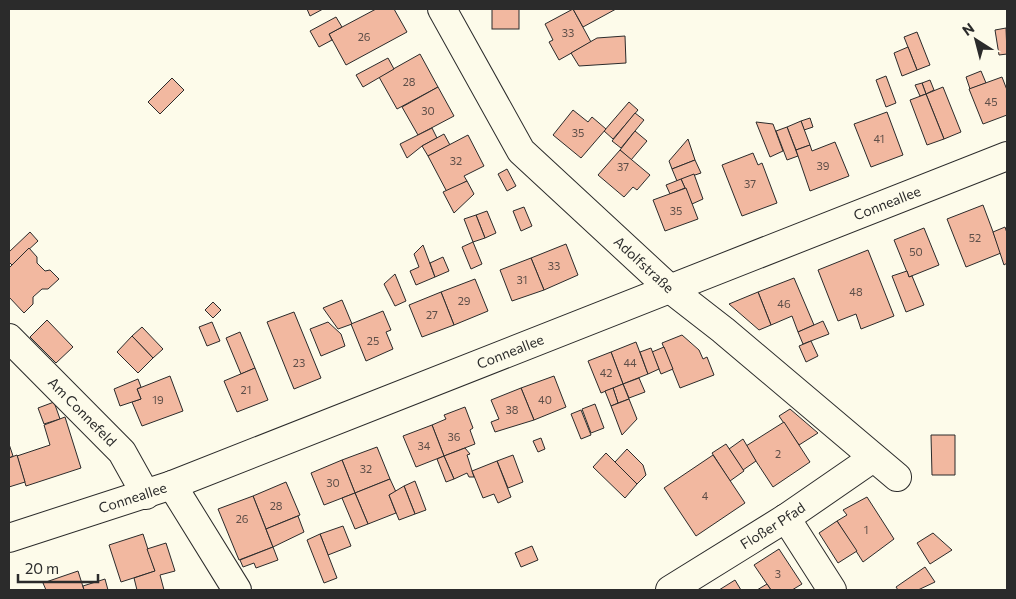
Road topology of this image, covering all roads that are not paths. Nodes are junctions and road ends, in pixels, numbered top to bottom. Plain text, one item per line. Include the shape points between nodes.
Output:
1 (442, 9) edge
2 (1007, 156) edge
3 (669, 288) junction
4 (9, 338) edge
5 (873, 458) junction
6 (897, 478) dead end
7 (172, 485) junction
8 (146, 495) junction
9 (786, 518) junction
10 (9, 538) edge
11 (237, 590) edge
12 (670, 590) edge
13 (832, 590) edge

1 - 3 street, Adolfstraße via 521,151
2 - 3 street, Conneallee
3 - 5 street, Adolfstraße
3 - 7 street, Conneallee
4 - 8 street, Am Connefeld via 122,452
5 - 6 street, Adolfstraße
5 - 9 street, Floßer Pfad
7 - 8 street, Conneallee
7 - 11 street
8 - 10 street, Conneallee
9 - 12 street, Floßer Pfad
9 - 13 street

